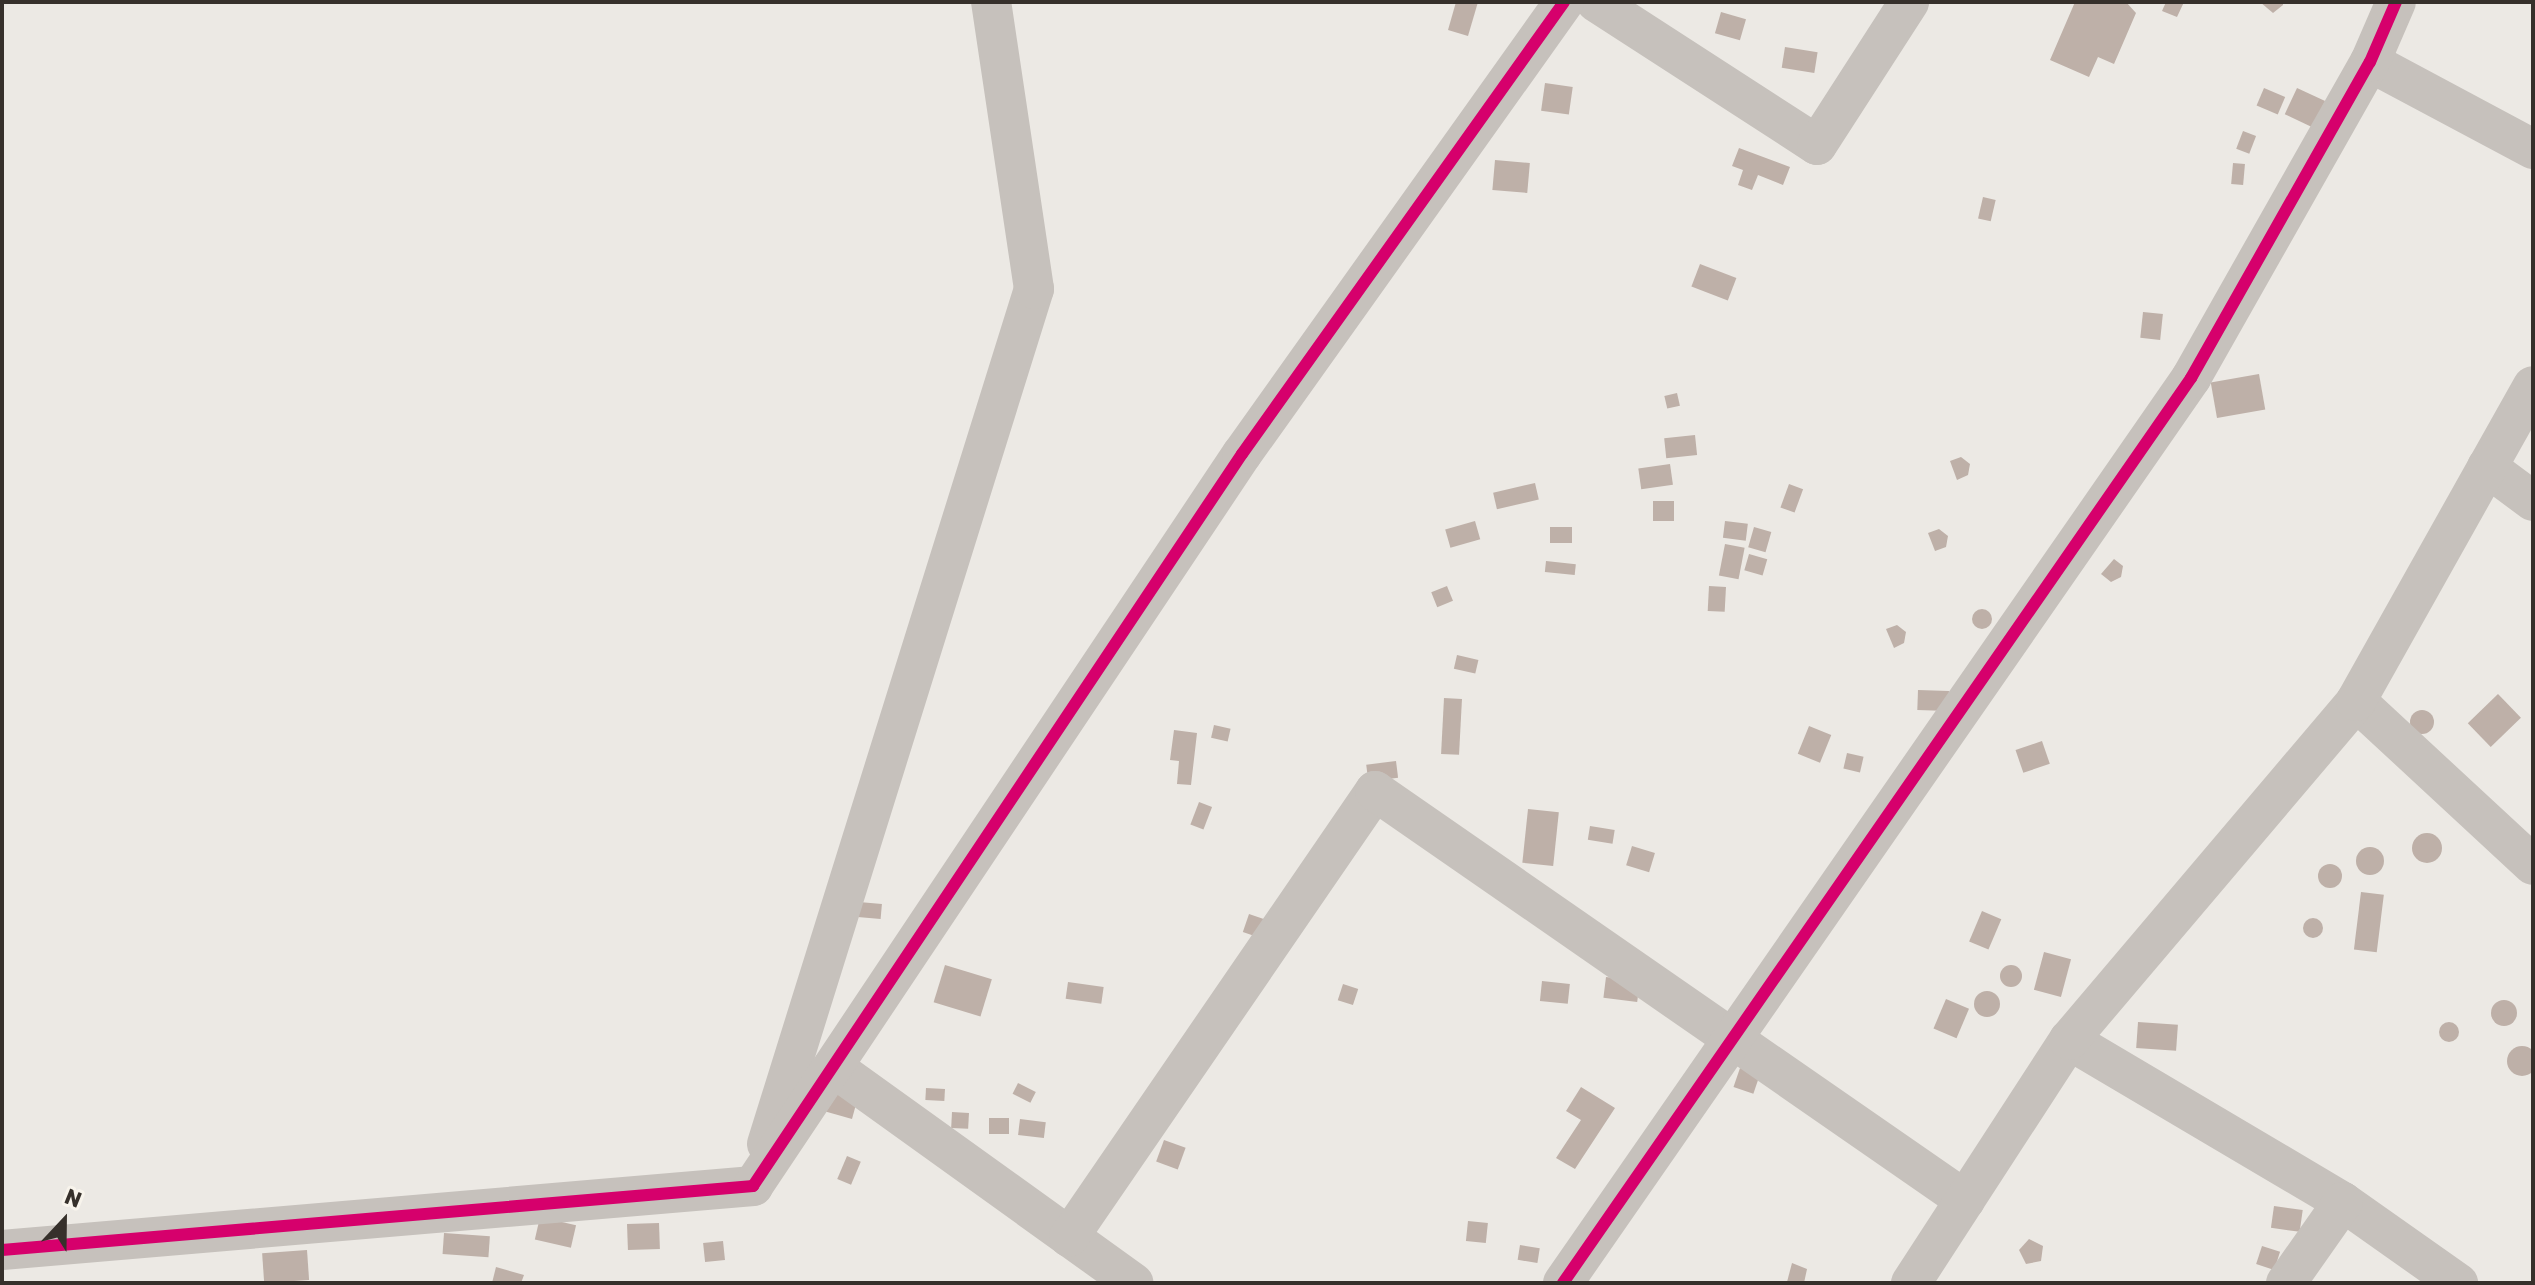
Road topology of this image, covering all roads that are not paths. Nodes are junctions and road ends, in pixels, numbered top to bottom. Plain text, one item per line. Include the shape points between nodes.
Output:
1 (991, 2) edge
2 (1564, 2) edge
3 (1596, 2) edge
4 (1909, 2) edge
5 (2396, 2) edge
6 (2370, 62) junction
7 (2533, 149) edge
8 (2533, 386) edge
9 (2487, 467) junction
10 (2533, 501) edge
11 (2356, 701) junction
12 (2533, 865) edge
13 (1732, 1039) junction
14 (2069, 1040) junction
15 (833, 1067) junction
16 (753, 1186) junction
17 (1965, 1200) junction
18 (2343, 1202) junction
19 (1069, 1237) junction
20 (2, 1250) edge
21 (1134, 1283) edge
22 (1563, 1283) edge
23 (1911, 1283) edge
24 (2286, 1283) edge
25 (2458, 1283) edge

1 - 16 street via 1034,289
2 - 15 street via 1242,454
3 - 4 street via 1817,145
5 - 6 street
6 - 7 street
6 - 13 street via 2191,378
8 - 9 street
9 - 10 street
9 - 11 street
11 - 12 street
11 - 14 street
13 - 17 street
13 - 19 street via 1375,791
13 - 22 street
14 - 17 street
14 - 18 street
15 - 16 street
15 - 19 street
16 - 20 street
17 - 23 street
18 - 24 street
18 - 25 street
19 - 21 street

